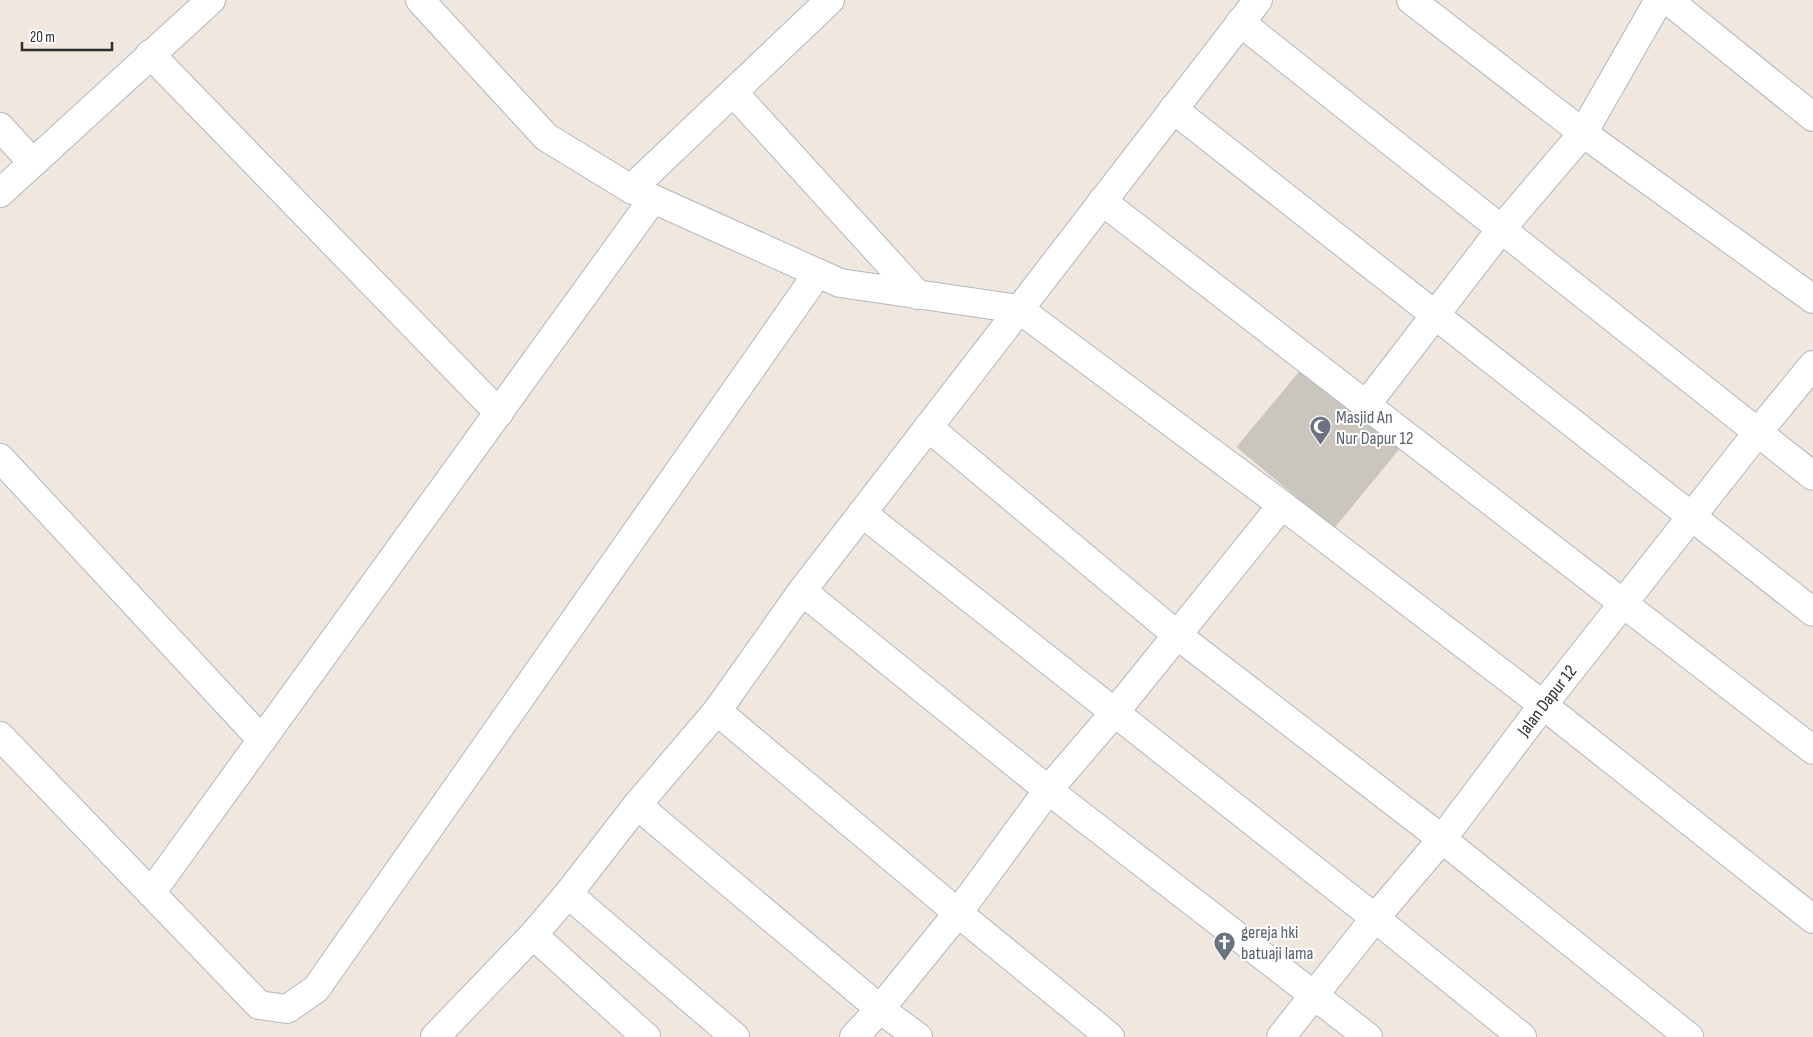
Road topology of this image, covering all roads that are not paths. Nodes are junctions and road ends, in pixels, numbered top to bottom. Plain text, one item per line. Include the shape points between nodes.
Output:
1 (211, 0) edge
2 (420, 0) edge
3 (830, 0) edge
4 (1258, 0) edge
5 (1411, 0) edge
6 (1659, 0) edge
7 (1668, 0) edge
8 (1240, 22) junction
9 (150, 54) junction
10 (733, 92) junction
11 (1173, 109) junction
12 (1813, 117) edge
13 (0, 127) edge
14 (1583, 133) junction
15 (32, 163) junction
16 (0, 193) edge
17 (642, 194) junction
18 (1102, 201) junction
19 (1502, 228) junction
20 (818, 273) junction
21 (918, 294) junction
22 (1813, 299) edge
23 (1019, 309) junction
24 (1435, 315) junction
25 (1813, 365) edge
26 (1366, 405) junction
27 (499, 413) junction
28 (928, 427) junction
29 (1758, 432) junction
30 (0, 458) edge
31 (1813, 476) edge
32 (1282, 505) junction
33 (862, 513) junction
34 (1691, 517) junction
35 (802, 591) junction
36 (1623, 604) junction
37 (1813, 612) edge
38 (1177, 635) junction
39 (1543, 705) junction
40 (718, 711) junction
41 (1115, 712) junction
42 (0, 736) edge
43 (262, 740) junction
44 (1813, 750) edge
45 (1048, 790) junction
46 (637, 805) junction
47 (1442, 839) junction
48 (152, 894) junction
49 (568, 894) junction
50 (958, 913) junction
51 (1375, 918) junction
52 (1813, 920) edge
53 (532, 935) junction
54 (1314, 994) junction
55 (880, 1009) junction
56 (444, 1034) edge
57 (646, 1037) edge
58 (735, 1037) edge
59 (854, 1037) edge
60 (918, 1037) edge
61 (1110, 1037) edge
62 (1281, 1037) edge
63 (1368, 1037) edge
64 (1522, 1037) edge
65 (1689, 1037) edge

1 - 9 street
2 - 17 street via 546,137
3 - 10 street
4 - 8 street
5 - 14 street
6 - 14 street
7 - 12 street
8 - 11 street
8 - 19 street
9 - 15 street
9 - 27 street
10 - 17 street
10 - 21 street
11 - 18 street
11 - 24 street
13 - 15 street
14 - 19 street
14 - 22 street
15 - 16 street
17 - 20 street
17 - 27 street
18 - 23 street
18 - 26 street
19 - 24 street
19 - 29 street
20 - 21 street via 840,283
20 - 48 street via 316,988 287,1009 259,1006
21 - 23 street
23 - 28 street
23 - 32 street
24 - 26 street
24 - 34 street
25 - 29 street, Jalan Dapur 12
26 - 36 street
27 - 43 street
28 - 33 street
28 - 38 street
29 - 31 street
29 - 34 street, Jalan Dapur 12
30 - 43 street
32 - 38 street
32 - 39 street
33 - 35 street
33 - 41 street
34 - 36 street, Jalan Dapur 12
34 - 37 street
35 - 40 street
35 - 45 street
36 - 39 street, Jalan Dapur 12
36 - 44 street
38 - 41 street
38 - 47 street
39 - 47 street, Jalan Dapur 12
39 - 52 street
40 - 46 street
40 - 50 street
41 - 45 street
41 - 51 street
42 - 48 street
43 - 48 street
45 - 50 street
45 - 54 street
46 - 49 street
46 - 55 street
47 - 51 street, Jalan Dapur 12
47 - 65 street
49 - 53 street
49 - 58 street
50 - 55 street
50 - 61 street
51 - 54 street, Jalan Dapur 12
51 - 64 street
53 - 56 street
53 - 57 street
54 - 62 street, Jalan Dapur 12
54 - 63 street
55 - 59 street
55 - 60 street

